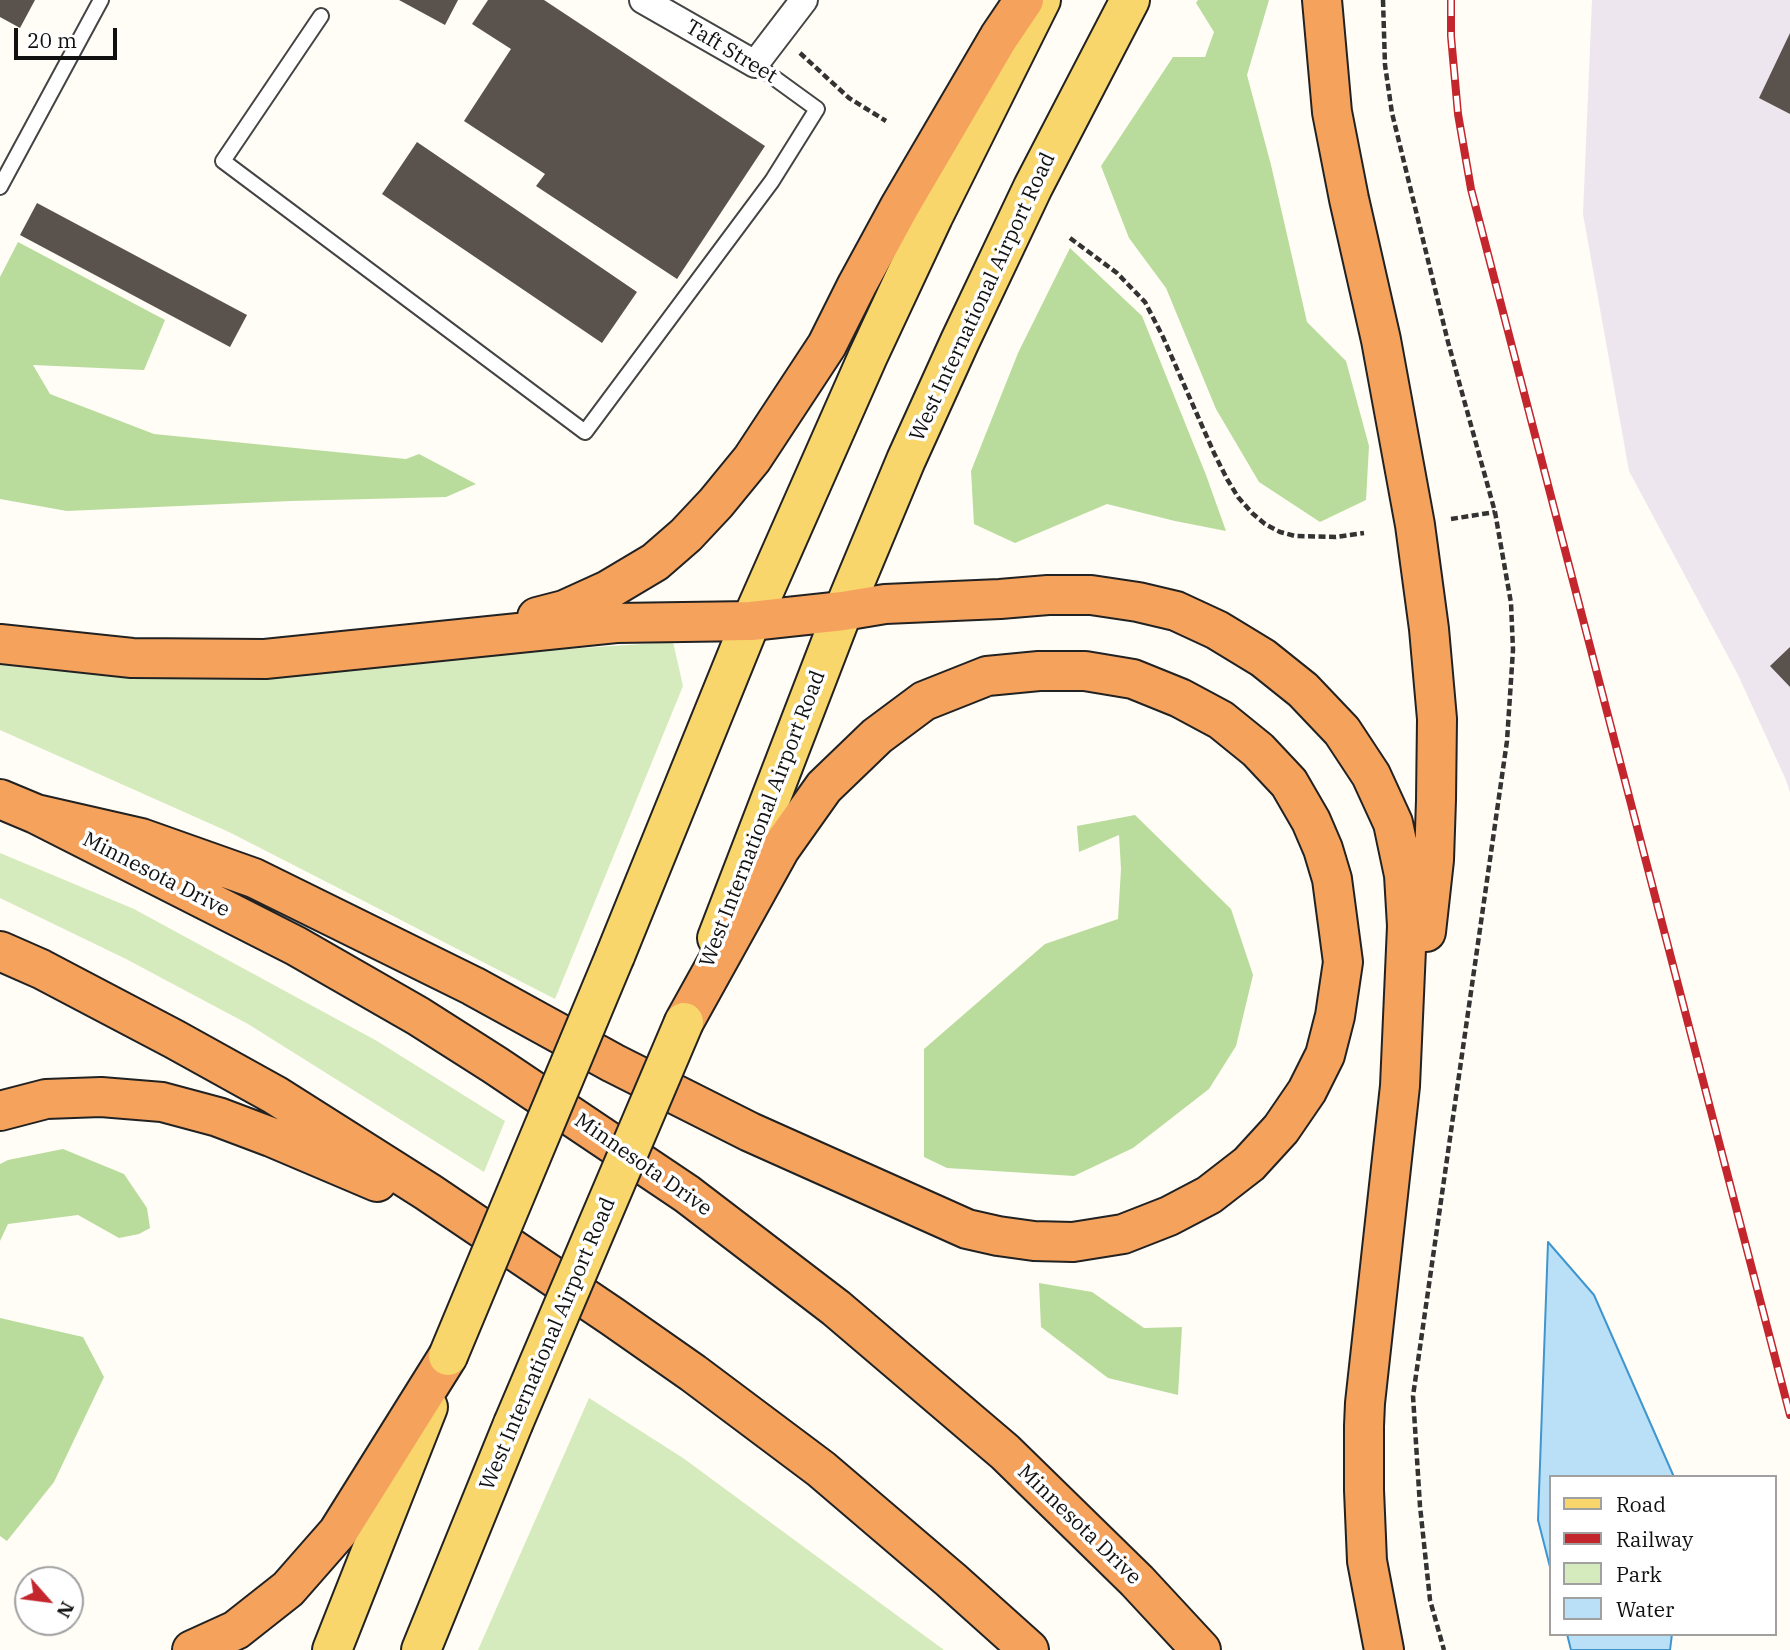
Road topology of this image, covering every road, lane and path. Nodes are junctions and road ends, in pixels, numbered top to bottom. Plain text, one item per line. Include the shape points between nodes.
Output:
1 (102, 0) edge
2 (643, 0) edge
3 (804, 0) edge
4 (1024, 0) edge
5 (1041, 0) edge
6 (1130, 0) edge
7 (1322, 0) edge
8 (1383, 0) edge
9 (321, 16) dead end
10 (779, 33) junction
11 (755, 64) junction
12 (886, 121) dead end
13 (0, 187) edge
14 (1070, 237) dead end
15 (1495, 512) junction
16 (1442, 521) dead end
17 (1364, 533) dead end
18 (843, 611) junction
19 (751, 621) junction
20 (446, 641) junction
21 (0, 644) edge
22 (0, 799) edge
23 (36, 814) junction
24 (0, 951) edge
25 (684, 1022) junction
26 (1400, 1086) junction
27 (0, 1111) edge
28 (478, 1226) junction
29 (448, 1356) junction
30 (192, 1650) edge
31 (332, 1650) edge
32 (421, 1650) edge
33 (1029, 1650) edge
34 (1201, 1650) edge
35 (1384, 1650) edge
36 (1444, 1650) edge

1 - 13 lane
2 - 11 street, Taft Street
3 - 10 street
4 - 20 highway via 947,123 827,345 752,459 716,503 655,562 608,590 564,610
5 - 19 main road via 880,330
6 - 18 main road, West International Airport Road via 960,341
7 - 26 highway via 1332,112 1415,525 1437,719 1434,860 1416,1006
8 - 15 path via 1392,113
9 - 11 lane, Taft Street via 223,161 585,432 772,181 817,109
10 - 11 street
10 - 12 path via 849,98
14 - 17 path via 1117,273 1144,302 1227,480 1252,513 1295,536
15 - 16 path
15 - 36 path via 1511,603 1507,741 1413,1396 1430,1600
18 - 19 highway
18 - 25 main road, West International Airport Road
18 - 26 highway via 885,604 1048,595 1138,602 1176,611 1217,630 1303,690 1342,731 1371,775 1393,823 1404,876 1407,926
19 - 20 highway via 616,624
19 - 29 main road, bridge
20 - 21 highway via 265,659 132,658
22 - 23 highway, Minnesota Drive
23 - 25 highway via 141,838 254,878 473,986 750,1132 967,1229 1034,1241 1073,1242 1123,1234 1170,1216 1209,1195 1249,1164 1281,1129 1325,1055 1335,1016 1343,962 1332,879 1311,821 1289,783 1221,720 1133,678 1085,671 987,676 924,701 877,736 824,787 780,849
23 - 34 highway, Minnesota Drive via 296,946 418,1016 687,1194 836,1308 1005,1452
24 - 28 highway via 275,1095
25 - 32 main road, West International Airport Road, bridge
26 - 35 highway via 1364,1426 1367,1561
27 - 28 highway via 46,1099 162,1102 271,1137
28 - 33 highway via 614,1317 821,1469
29 - 30 highway via 338,1532 288,1589 236,1630
29 - 31 main road

